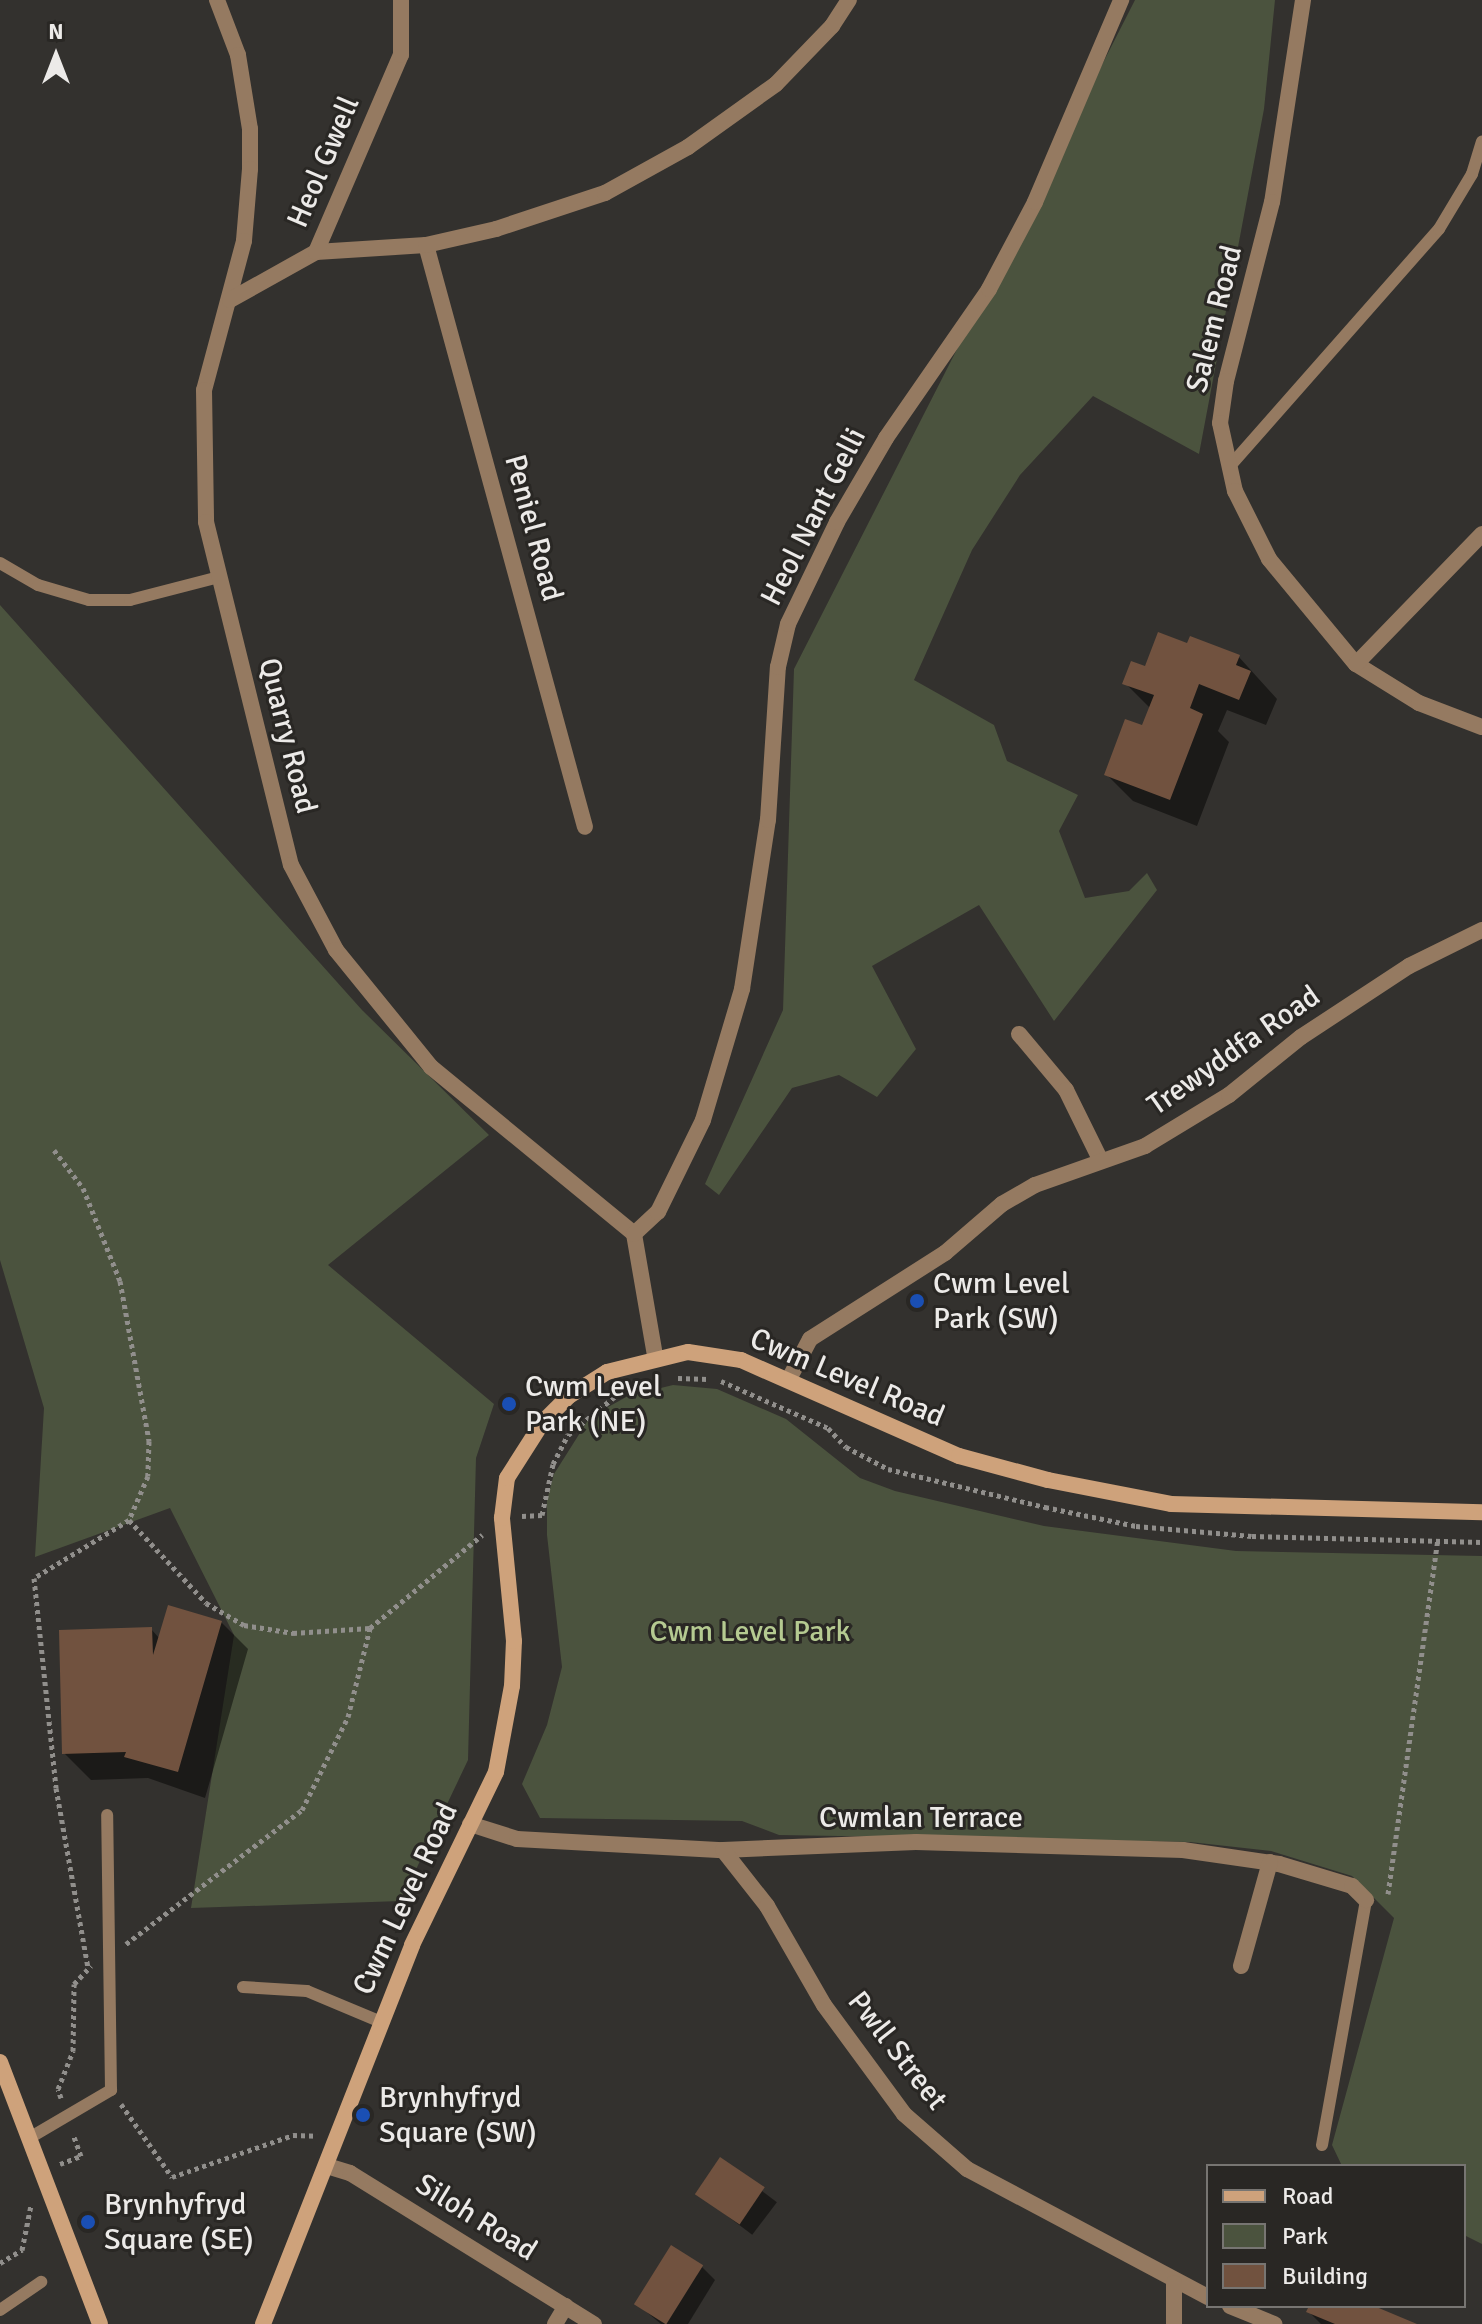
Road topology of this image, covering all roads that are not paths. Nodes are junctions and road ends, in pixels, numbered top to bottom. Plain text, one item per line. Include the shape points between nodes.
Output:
1 (217, 0) edge
2 (401, 0) edge
3 (849, 0) edge
4 (1121, 0) edge
5 (1303, 0) edge
6 (1482, 142) edge
7 (426, 245) junction
8 (316, 252) junction
9 (230, 300) junction
10 (1230, 466) junction
11 (1482, 534) edge
12 (0, 563) edge
13 (219, 577) junction
14 (1356, 664) junction
15 (1482, 727) edge
16 (585, 827) dead end
17 (1482, 930) edge
18 (1019, 1034) dead end
19 (1101, 1161) junction
20 (634, 1234) junction
21 (655, 1356) junction
22 (789, 1379) junction
23 (1482, 1512) edge
24 (107, 1815) dead end
25 (470, 1824) junction
26 (723, 1850) junction
27 (1270, 1862) junction
28 (1366, 1900) joint
29 (1241, 1966) dead end
30 (243, 1987) dead end
31 (381, 2022) junction
32 (0, 2062) edge
33 (31, 2137) junction
34 (1322, 2145) dead end
35 (327, 2166) junction
36 (41, 2282) dead end
37 (1174, 2283) junction
38 (1206, 2296) edge
39 (566, 2306) junction
40 (1235, 2308) edge
41 (0, 2310) edge
42 (100, 2324) edge
43 (263, 2324) edge
44 (555, 2324) edge
45 (594, 2324) edge
46 (1174, 2324) edge
47 (1274, 2324) edge

1 - 9 street, Quarry Road via 238,55 250,129 244,241
2 - 8 street, Heol Gwell via 401,55
3 - 7 street via 832,26 776,84 688,147 605,193 496,229
4 - 20 street, Heol Nant Gelli via 1035,202 989,289 886,438 837,522 788,624 778,667 768,820 742,989 703,1120 658,1212
5 - 10 street, Salem Road via 1272,202 1226,381 1220,423
6 - 10 lane via 1472,174 1439,229
7 - 8 street
7 - 16 street, Peniel Road
8 - 9 street, Heol Gwell
9 - 13 street, Quarry Road via 216,330 204,390 206,522
10 - 14 street, Salem Road via 1235,491 1269,559
11 - 14 street
12 - 13 lane via 38,585 89,600 130,600
13 - 20 street, Quarry Road via 291,865 336,950 431,1067
14 - 15 street, Salem Road via 1419,703
17 - 19 street, Trewyddfa Road via 1409,966 1301,1037 1229,1095 1145,1146
18 - 19 street via 1066,1090
19 - 22 street, Trewyddfa Road via 1035,1185 1002,1204 945,1253 810,1339
20 - 21 street
21 - 22 street, Cwm Level Road via 688,1352 741,1360
21 - 25 street, Cwm Level Road via 607,1372 569,1396 542,1423 507,1478 502,1518 514,1641 512,1686 496,1772
22 - 23 street, Cwm Level Road via 959,1456 1171,1504
24 - 33 lane via 111,2090
25 - 26 street, Cwmlan Terrace via 517,1839
25 - 31 street, Cwm Level Road
26 - 27 street, Cwmlan Terrace via 916,1842 1183,1850
26 - 37 street, Pwll Street via 767,1906 824,2005 904,2114 967,2169
27 - 28 street, Cwmlan Terrace via 1352,1886
27 - 29 street
28 - 34 lane
30 - 31 lane via 307,1991
31 - 35 street, Cwm Level Road
32 - 33 street
33 - 42 street
35 - 39 street, Siloh Road via 350,2173
35 - 43 street, Cwm Level Road
36 - 41 lane
37 - 38 street, Pwll Street
37 - 46 street
39 - 44 street
39 - 45 street, Siloh Road
40 - 47 street

